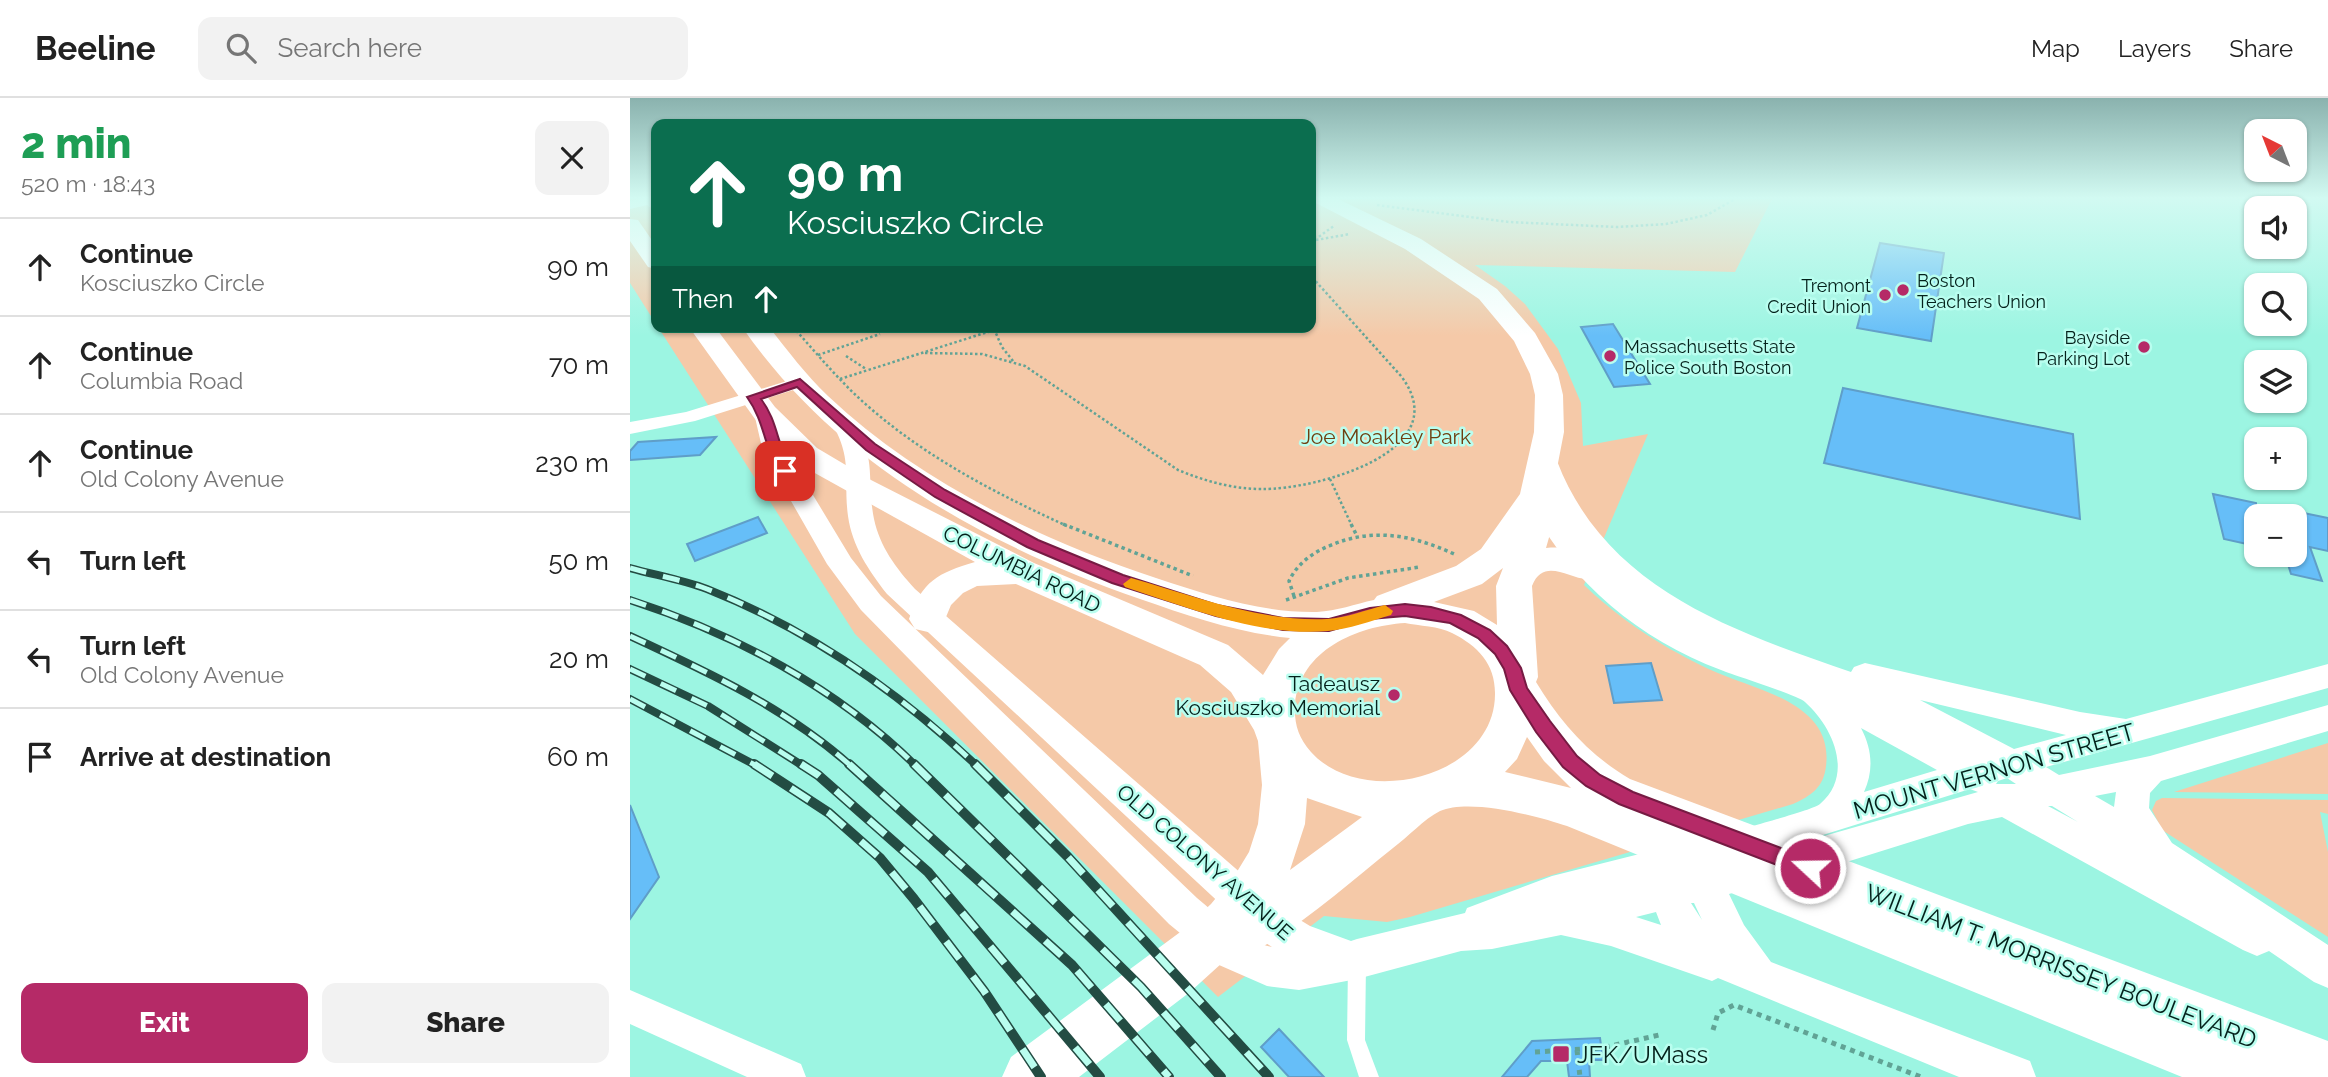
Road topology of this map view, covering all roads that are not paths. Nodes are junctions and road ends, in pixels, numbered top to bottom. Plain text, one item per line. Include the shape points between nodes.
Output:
1 (1412, 245) edge
2 (706, 333) edge
3 (760, 333) edge
4 (800, 382) junction
5 (760, 405) junction
6 (844, 425) junction
7 (630, 428) edge
8 (1541, 478) junction
9 (860, 487) junction
10 (1587, 567) junction
11 (1020, 572) junction
12 (1515, 579) junction
13 (928, 619) junction
14 (1350, 620) junction
15 (1753, 649) junction
16 (2328, 676) edge
17 (1518, 686) junction
18 (1802, 688) junction
19 (2328, 718) edge
20 (2153, 726) junction
21 (1276, 733) junction
22 (2011, 764) junction
23 (2150, 771) junction
24 (1957, 779) junction
25 (2056, 790) junction
26 (1434, 793) junction
27 (2004, 801) junction
28 (1616, 810) junction
29 (1830, 817) junction
30 (2172, 862) junction
31 (1698, 871) junction
32 (1660, 880) junction
33 (1280, 883) junction
34 (1550, 919) junction
35 (1461, 932) junction
36 (1357, 959) junction
37 (2328, 970) edge
38 (1764, 979) junction
39 (630, 1007) edge
40 (2328, 1070) edge
41 (788, 1077) edge
42 (1031, 1077) edge
43 (1369, 1077) edge
44 (2014, 1077) edge
45 (2252, 1077) edge

1 - 8 main road via 1488,294 1533,352 1548,389 1550,410
2 - 5 main road, OLD COLONY AVENUE
3 - 4 main road, OLD COLONY AVENUE
4 - 5 street
4 - 6 main road, OLD COLONY AVENUE
5 - 7 street
5 - 9 main road, COLUMBIA ROAD via 806,455
5 - 36 street, OLD COLONY AVENUE via 775,452 856,585 1183,911 1233,951 1267,967 1300,970
6 - 9 street, OLD COLONY AVENUE via 860,454
6 - 14 main road, COLUMBIA ROAD via 940,494 1080,565 1237,616 1307,626
8 - 10 street via 1551,522
8 - 12 main road via 1536,528
8 - 14 main road via 1494,557 1482,567
8 - 15 street via 1619,570 1677,614
9 - 11 main road, COLUMBIA ROAD
9 - 13 street, OLD COLONY AVENUE via 861,519 874,557
10 - 12 main road via 1567,559 1543,560
10 - 18 street via 1626,603 1675,635
11 - 13 main road via 962,577 938,595
11 - 21 main road, COLUMBIA ROAD via 1214,655 1245,681
12 - 17 main road
13 - 36 street, OLD COLONY AVENUE via 1268,922 1299,942
14 - 17 main road via 1414,610 1463,622 1496,644
14 - 21 main road via 1307,643 1288,664 1273,697
15 - 20 street via 2080,725 2115,729
15 - 22 street via 1881,696
16 - 20 street, MOUNT VERNON STREET
17 - 26 main road via 1514,727 1501,749 1475,774
17 - 28 main road, WILLIAM T. MORRISSEY BOULEVARD via 1543,727 1577,768 1604,787
18 - 24 street via 1876,720
18 - 29 street via 1823,701 1839,719 1855,753 1852,783
19 - 23 street, MOUNT VERNON STREET
20 - 22 street, MOUNT VERNON STREET
21 - 26 main road via 1291,761 1336,791 1376,800
21 - 33 main road, COLUMBIA ROAD via 1284,768
22 - 24 street, MOUNT VERNON STREET
22 - 25 street
23 - 25 street, MOUNT VERNON STREET
23 - 30 street via 2134,787 2132,810 2145,835
24 - 25 street via 2014,789
24 - 27 street
24 - 29 street, MOUNT VERNON STREET
25 - 27 street, MOUNT VERNON STREET
25 - 30 street
26 - 28 main road, WILLIAM T. MORRISSEY BOULEVARD via 1497,789
26 - 33 main road
27 - 31 street, MOUNT VERNON STREET via 1806,859
27 - 37 street via 2214,916
28 - 40 main road, WILLIAM T. MORRISSEY BOULEVARD via 1885,897
28 - 45 main road, WILLIAM T. MORRISSEY BOULEVARD via 1829,906
29 - 31 street, MOUNT VERNON STREET
30 - 37 street
31 - 32 street, MOUNT VERNON STREET
31 - 38 street via 1736,948
32 - 34 street, MOUNT VERNON STREET
32 - 35 street, MOUNT VERNON STREET via 1542,897
32 - 38 street via 1695,942
33 - 42 main road via 1189,961
34 - 35 street, MOUNT VERNON STREET
34 - 38 street via 1611,927
35 - 36 street, MOUNT VERNON STREET
36 - 43 lane via 1356,1040
38 - 44 street
39 - 41 street

